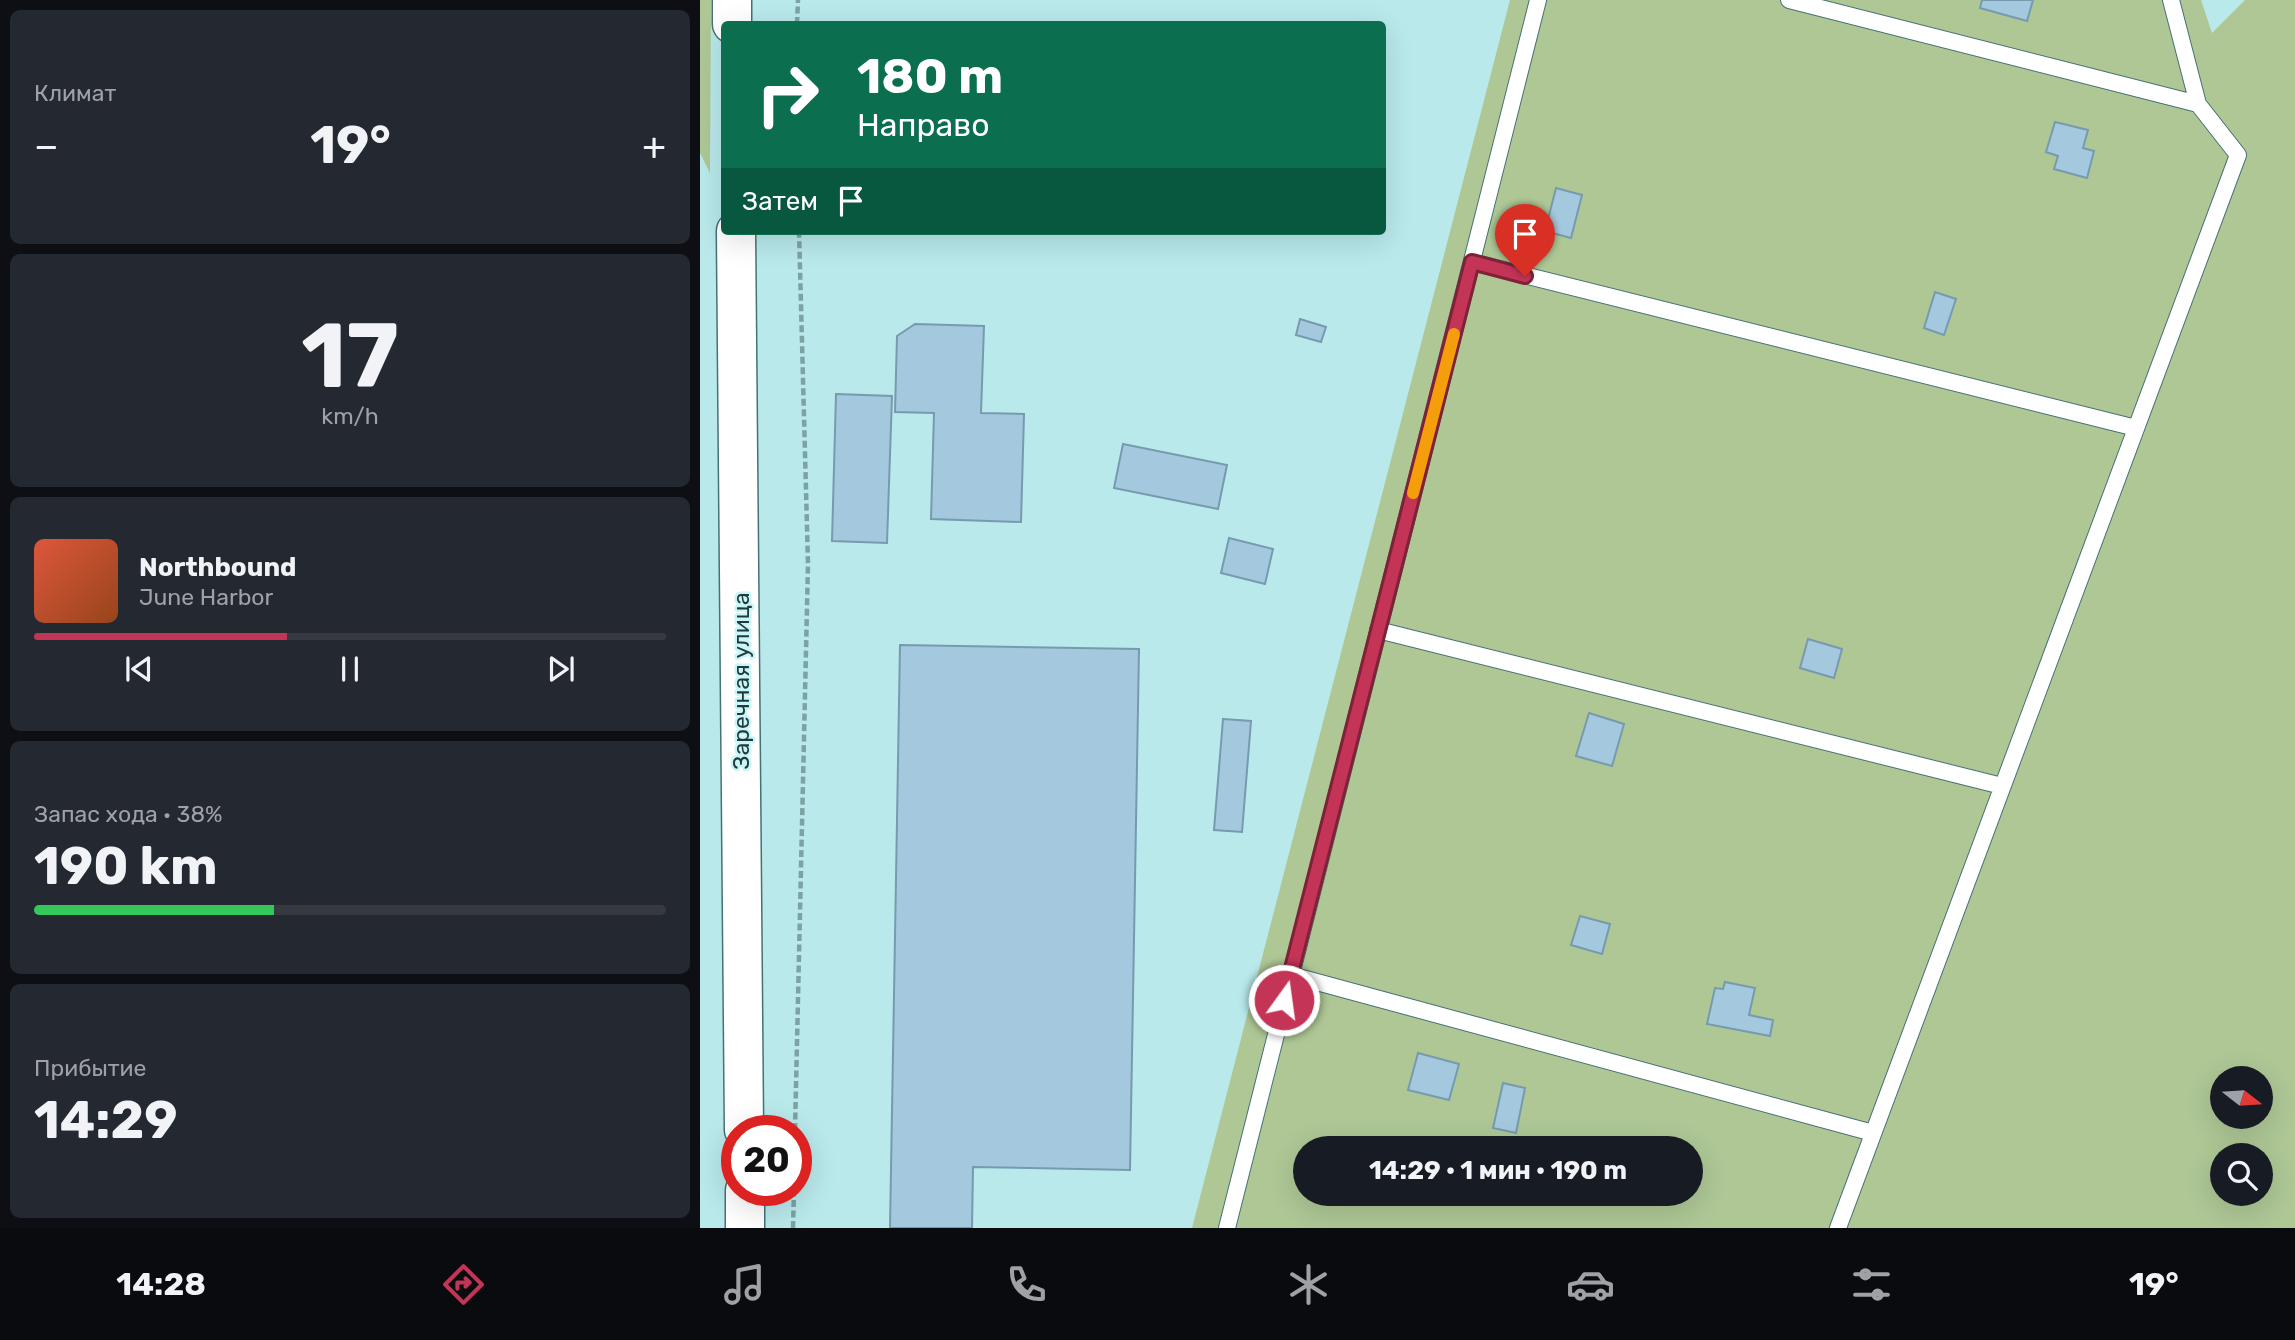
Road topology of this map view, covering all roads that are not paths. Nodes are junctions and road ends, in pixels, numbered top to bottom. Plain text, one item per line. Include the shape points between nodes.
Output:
1 (732, 0) edge
2 (1538, 0) edge
3 (1789, 0) edge
4 (2171, 0) edge
5 (732, 21) edge
6 (2197, 104) junction
7 (736, 235) edge
8 (1472, 262) junction
9 (2136, 428) junction
10 (1378, 630) junction
11 (2002, 786) junction
12 (1291, 975) junction
13 (744, 1115) edge
14 (1873, 1133) junction
15 (745, 1206) edge
16 (745, 1228) edge
17 (1227, 1228) edge
18 (1838, 1228) edge

1 - 5 street
2 - 8 lane
3 - 6 lane
4 - 6 lane
6 - 9 lane via 2238,155
7 - 13 street, Заречная улица
8 - 9 lane
8 - 10 lane
9 - 11 lane
10 - 11 lane
10 - 12 lane
11 - 14 lane
12 - 14 lane
12 - 17 lane
14 - 18 lane
15 - 16 street

